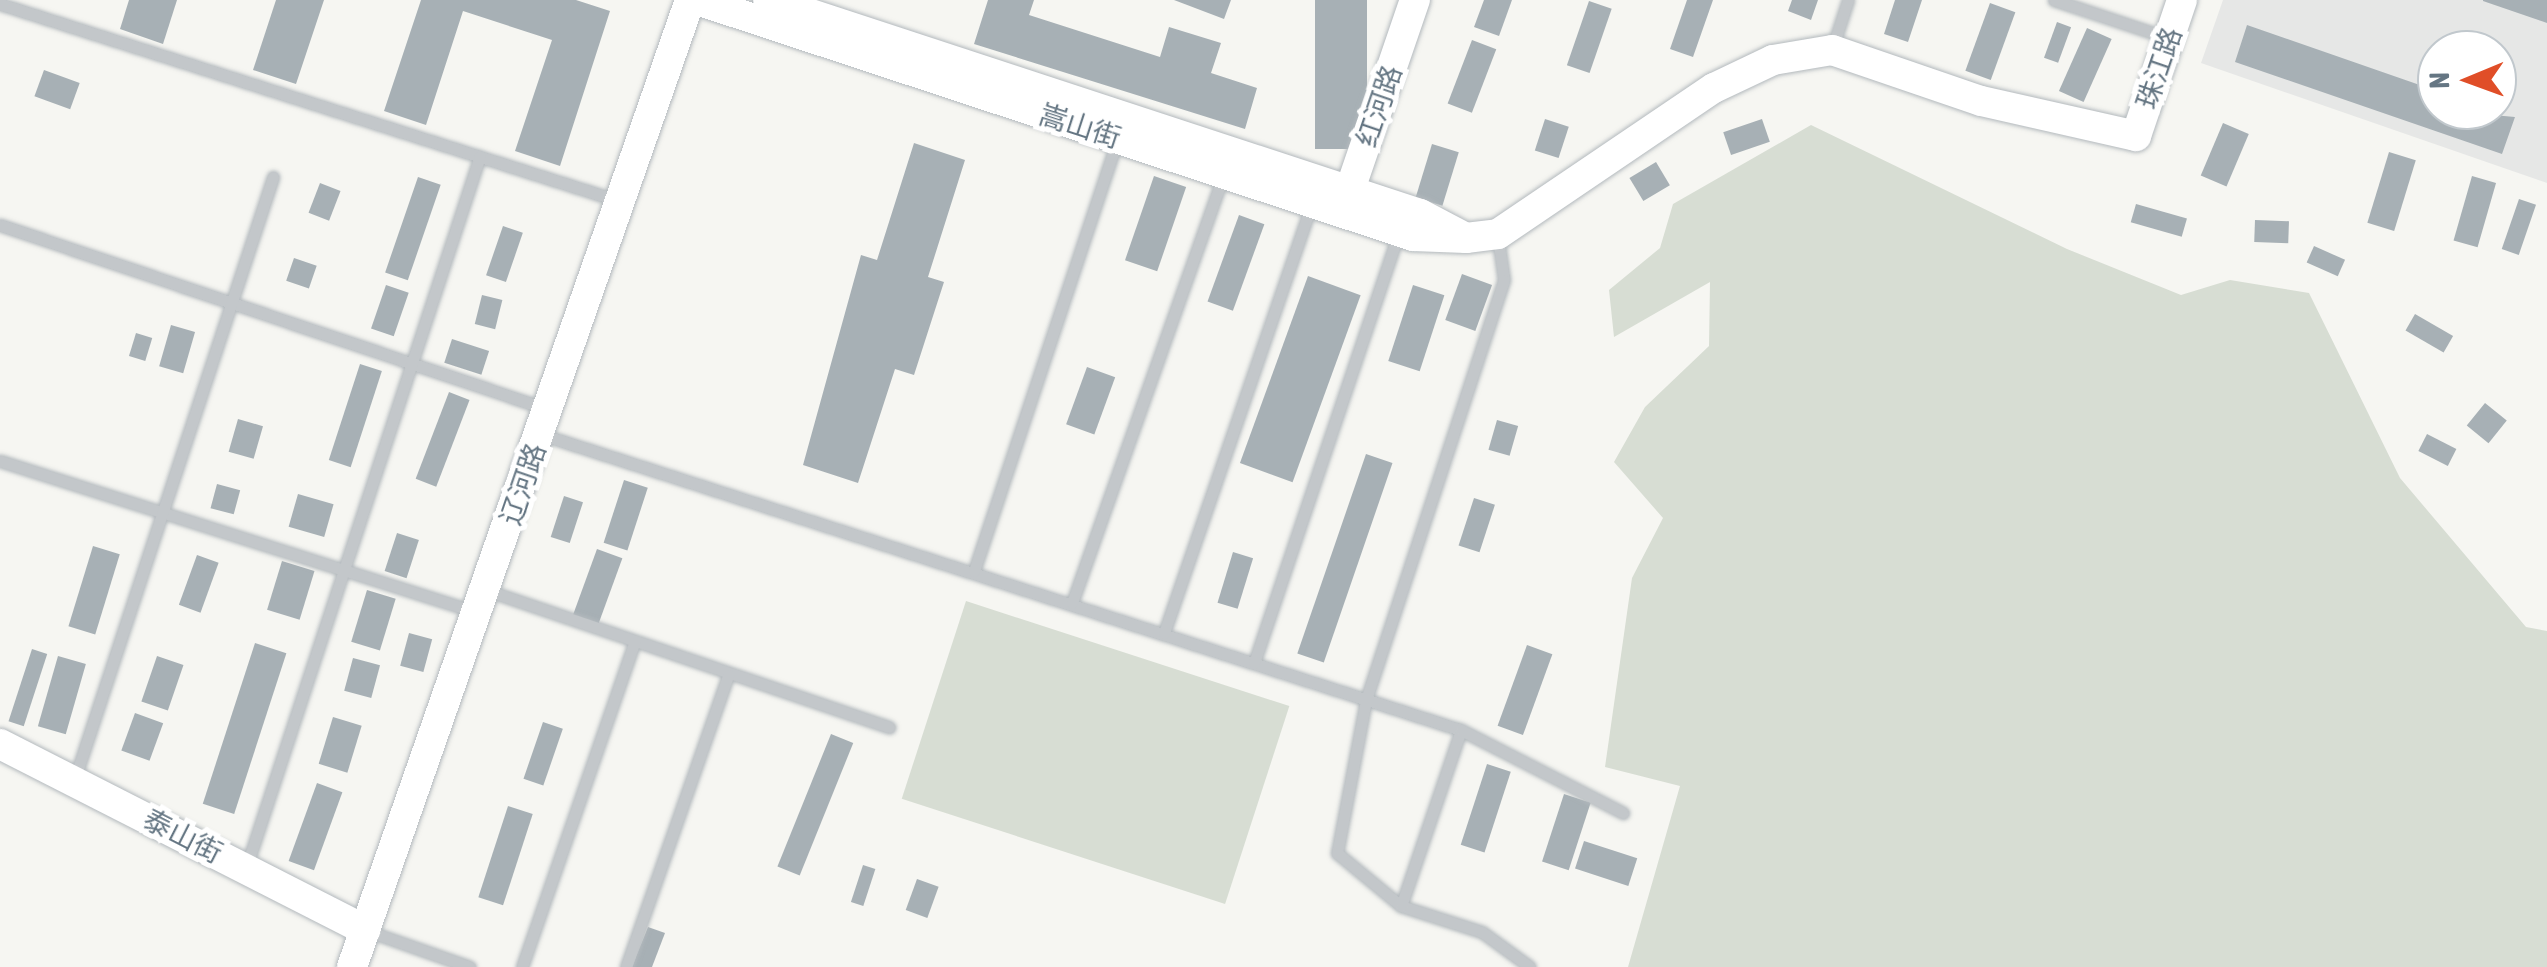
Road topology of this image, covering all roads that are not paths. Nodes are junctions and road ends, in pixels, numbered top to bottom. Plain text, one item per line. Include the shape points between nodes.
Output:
1 (693, 0) edge
2 (768, 0) edge
3 (1414, 0) edge
4 (1848, 0) edge
5 (2054, 0) edge
6 (2182, 0) edge
7 (0, 4) edge
8 (2169, 38) junction
9 (1832, 50) junction
10 (1118, 139) junction
11 (480, 156) junction
12 (1224, 174) junction
13 (273, 177) dead end
14 (620, 201) junction
15 (1346, 202) junction
16 (1312, 203) junction
17 (0, 225) edge
18 (1398, 231) junction
19 (1498, 234) junction
20 (1466, 238) junction
21 (236, 307) junction
22 (412, 364) junction
23 (544, 422) junction
24 (0, 461) edge
25 (163, 512) junction
26 (346, 571) junction
27 (974, 571) junction
28 (482, 602) junction
29 (1072, 603) junction
30 (1164, 634) junction
31 (634, 643) junction
32 (1254, 663) junction
33 (728, 675) junction
34 (1366, 700) junction
35 (888, 727) dead end
36 (1461, 730) junction
37 (0, 744) edge
38 (74, 781) junction
39 (1623, 814) dead end
40 (246, 868) junction
41 (1401, 906) junction
42 (365, 930) junction
43 (352, 967) edge
44 (470, 967) edge
45 (522, 967) edge
46 (626, 967) edge
47 (1530, 967) edge

1 - 10 street, 嵩山街
1 - 14 street, 辽河路
2 - 15 street, 嵩山街
3 - 15 street, 红河路
4 - 9 lane
5 - 8 lane
6 - 8 street, 珠江路
7 - 11 lane
8 - 9 street, 珠江路 via 2136,136 1980,101
9 - 19 street via 1773,60 1714,88
10 - 12 street, 嵩山街
10 - 27 lane
11 - 14 lane
11 - 22 lane
12 - 16 street, 嵩山街
12 - 29 lane
13 - 21 lane
14 - 23 street, 辽河路
15 - 16 street, 嵩山街
15 - 18 street, 嵩山街
15 - 20 street, 嵩山街
16 - 30 lane
17 - 21 lane
18 - 20 street, 嵩山街
18 - 32 lane
19 - 20 street, 嵩山街
19 - 34 lane via 1504,280
21 - 22 lane
21 - 25 lane
22 - 23 lane
22 - 26 lane
23 - 27 lane
23 - 28 street, 辽河路
24 - 25 lane
25 - 26 lane
25 - 38 lane
26 - 28 lane
26 - 40 lane
27 - 29 lane
28 - 31 lane
28 - 42 street, 辽河路
29 - 30 lane
30 - 32 lane
31 - 33 lane
31 - 45 lane
32 - 34 lane
33 - 35 lane
33 - 46 lane
34 - 36 lane
34 - 41 lane via 1337,854
36 - 39 lane
36 - 41 lane
37 - 38 street, 泰山街
38 - 40 street, 泰山街
40 - 42 street, 泰山街
41 - 47 lane via 1482,932
42 - 43 street, 辽河路
42 - 44 lane

